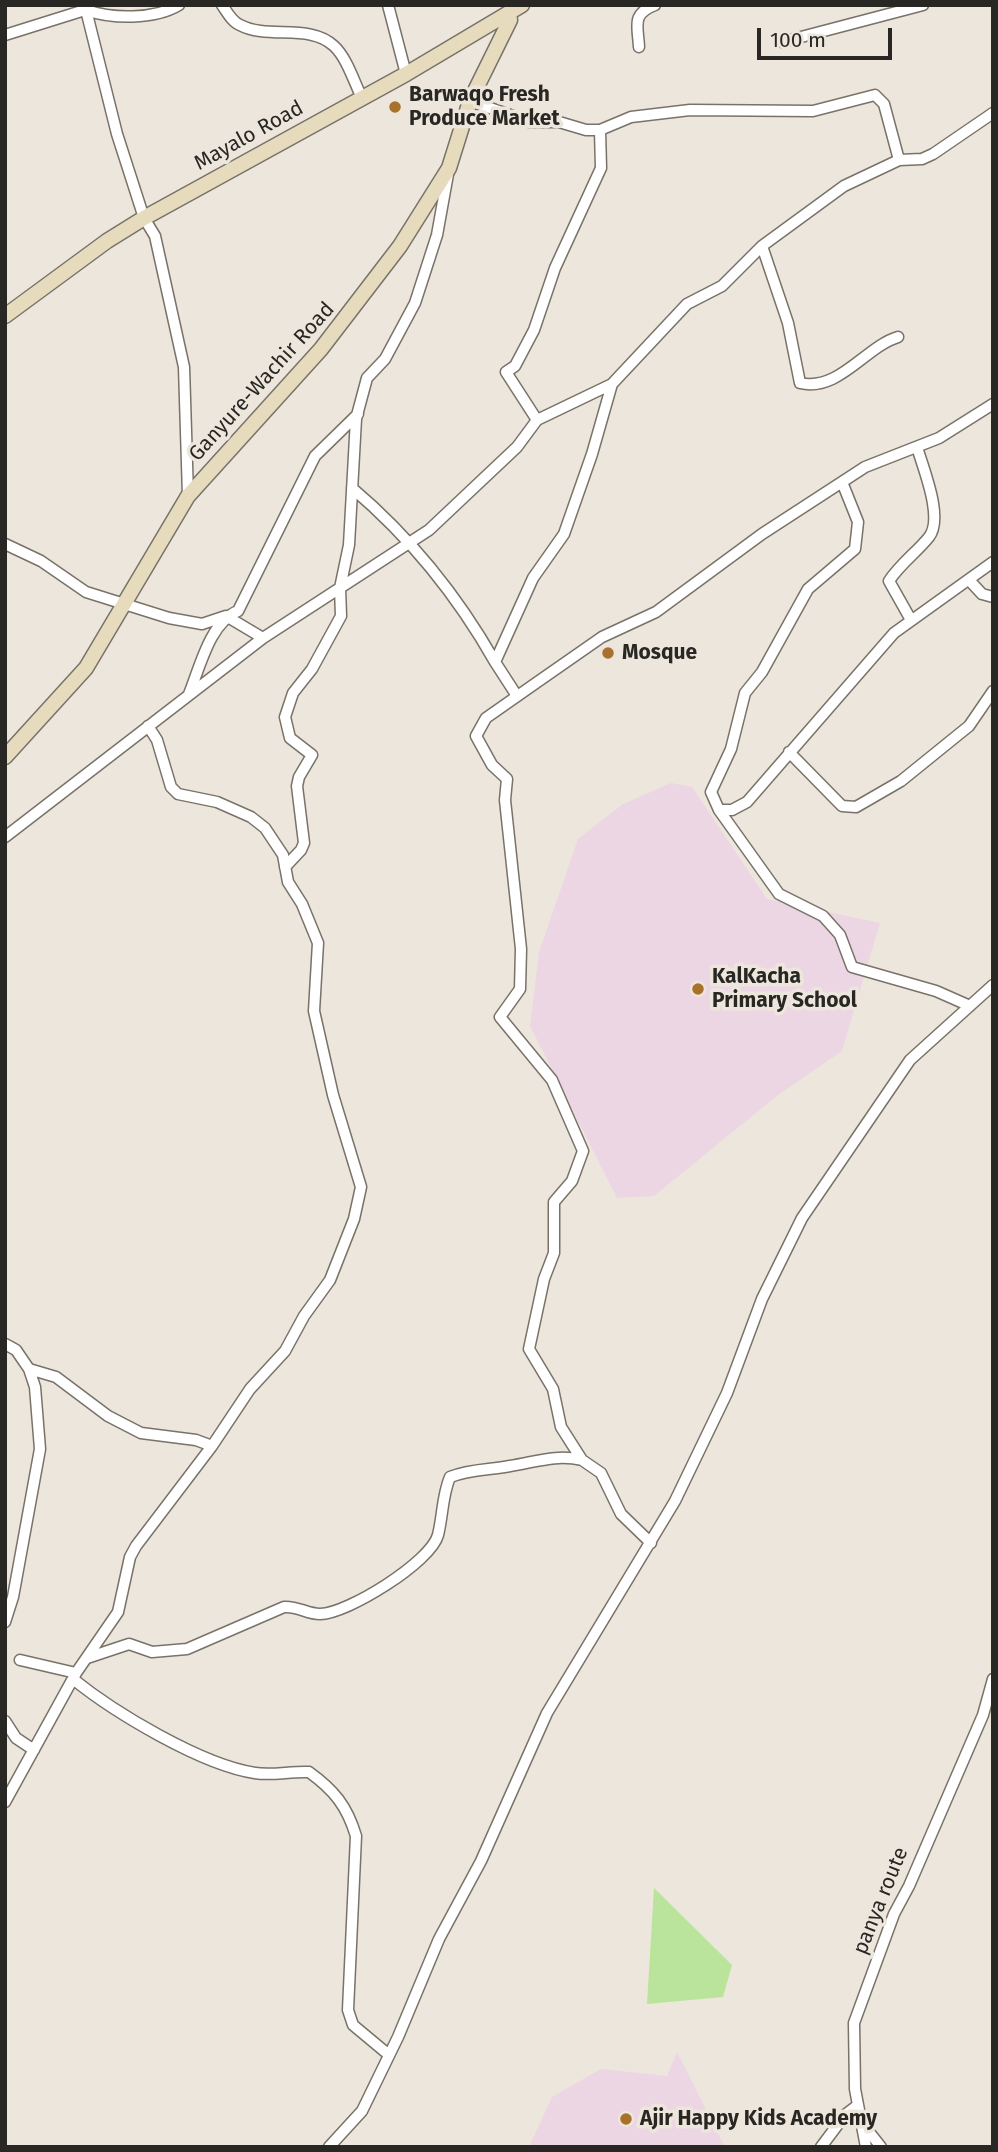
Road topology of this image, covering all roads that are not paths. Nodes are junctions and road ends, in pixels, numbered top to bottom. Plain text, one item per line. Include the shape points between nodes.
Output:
1 (179, 5) edge
2 (222, 5) edge
3 (388, 5) edge
4 (654, 5) edge
5 (923, 5) edge
6 (87, 8) edge
7 (515, 9) edge
8 (5, 35) edge
9 (782, 42) dead end
10 (639, 47) dead end
11 (406, 74) junction
12 (362, 97) junction
13 (470, 101) junction
14 (993, 113) edge
15 (600, 130) junction
16 (899, 160) junction
17 (449, 168) junction
18 (144, 218) junction
19 (762, 246) junction
20 (5, 316) edge
21 (898, 337) dead end
22 (612, 384) junction
23 (993, 404) edge
24 (358, 414) junction
25 (537, 420) junction
26 (917, 447) junction
27 (842, 482) junction
28 (352, 488) junction
29 (188, 496) junction
30 (412, 542) junction
31 (5, 544) edge
32 (993, 562) edge
33 (970, 579) junction
34 (340, 587) junction
35 (993, 597) edge
36 (125, 604) junction
37 (226, 616) junction
38 (911, 620) junction
39 (264, 638) junction
40 (495, 662) junction
41 (993, 691) edge
42 (517, 696) junction
43 (188, 698) junction
44 (148, 726) junction
45 (789, 752) junction
46 (5, 757) edge
47 (719, 810) junction
48 (5, 837) edge
49 (285, 867) junction
50 (993, 985) edge
51 (970, 1006) junction
52 (5, 1344) edge
53 (29, 1369) junction
54 (212, 1446) junction
55 (582, 1460) junction
56 (651, 1543) junction
57 (5, 1622) edge
58 (87, 1658) junction
59 (20, 1660) dead end
60 (75, 1676) junction
61 (993, 1679) edge
62 (5, 1721) edge
63 (34, 1750) junction
64 (5, 1802) edge
65 (389, 2055) junction
66 (858, 2105) junction
67 (861, 2121) junction
68 (329, 2147) edge
69 (821, 2147) edge
70 (866, 2147) edge
71 (881, 2147) edge

1 - 6 street via 146,15 104,17
2 - 12 street via 238,25 330,42
3 - 11 street
4 - 10 street via 638,16
5 - 9 street
6 - 8 street
6 - 18 street via 106,94
7 - 11 street, Mayalo Road
7 - 13 street, Ganyure-Wachir Road
11 - 12 street, Mayalo Road
12 - 18 street, Mayalo Road
13 - 15 street via 530,122
13 - 17 street, Ganyure-Wachir Road
14 - 16 street via 933,154
15 - 16 street via 631,117 690,110 813,111 875,95 884,104
15 - 25 street via 601,168 555,268 534,330 515,366 506,372
16 - 19 street via 844,186
17 - 24 street via 437,235 415,303 386,359 367,378
17 - 29 street, Ganyure-Wachir Road via 360,303
18 - 20 street, Mayalo Road
18 - 29 street via 155,236 184,367
19 - 21 street via 788,323 800,383 845,373 872,349
19 - 22 street via 722,286 687,304
22 - 25 street
22 - 40 street via 564,534 533,578
23 - 26 street
24 - 28 street
24 - 37 street via 314,456 238,611
25 - 30 street via 517,447
26 - 27 street via 865,467
26 - 38 street via 932,494 934,527 889,581
27 - 42 street via 656,612 602,637
27 - 47 street via 858,522 855,549 808,589 762,672 745,693 731,749 711,785
28 - 30 street
28 - 34 street via 349,545
29 - 36 street, Ganyure-Wachir Road
30 - 34 street
30 - 40 street via 471,619
31 - 36 street via 41,561 86,592
32 - 33 street
33 - 35 street via 982,594
33 - 38 street
34 - 39 street
34 - 49 street via 341,616 293,693 285,717 290,738 312,755 297,786 304,842
36 - 37 street via 202,624
36 - 46 street, Ganyure-Wachir Road via 86,668
37 - 39 street
37 - 43 street
38 - 45 street via 885,642
39 - 43 street
40 - 42 street
41 - 45 street via 969,726 901,780 856,807 842,806
42 - 55 street via 486,718 476,736 492,765 507,779 520,989 500,1017 552,1080 583,1151 572,1181 554,1202 554,1253 529,1349 553,1389 561,1427
43 - 44 street
44 - 48 street
44 - 49 street via 171,787 178,794 217,802 251,817 265,828 283,855
45 - 47 street via 747,802 732,810
47 - 51 street via 779,894 823,916 840,935 852,967 936,991
49 - 54 street via 318,943 314,1011 361,1187 330,1280 303,1316 285,1351 250,1389
50 - 51 street
51 - 56 street via 910,1060 802,1218 762,1299 727,1393
52 - 53 street via 16,1350
53 - 54 street via 57,1377 108,1416 141,1433
53 - 57 street via 40,1448
54 - 58 street via 136,1546 118,1612
55 - 56 street via 601,1473 621,1514
55 - 58 street via 561,1455 507,1467 482,1467 450,1477 437,1537 429,1549 399,1576 335,1611 317,1614 284,1607 187,1649 152,1652 129,1644
56 - 65 street via 547,1713 481,1861 439,1938
58 - 60 street
59 - 60 street
60 - 63 street
60 - 65 street via 147,1728 203,1757 255,1773 309,1772 339,1797 356,1836 348,2010 353,2025
61 - 66 street, panya route via 983,1715 894,1914 854,2023
62 - 63 street via 16,1738
63 - 64 street
65 - 68 street via 362,2111
66 - 67 street, panya route
66 - 69 street
67 - 70 street, panya route
67 - 71 street

